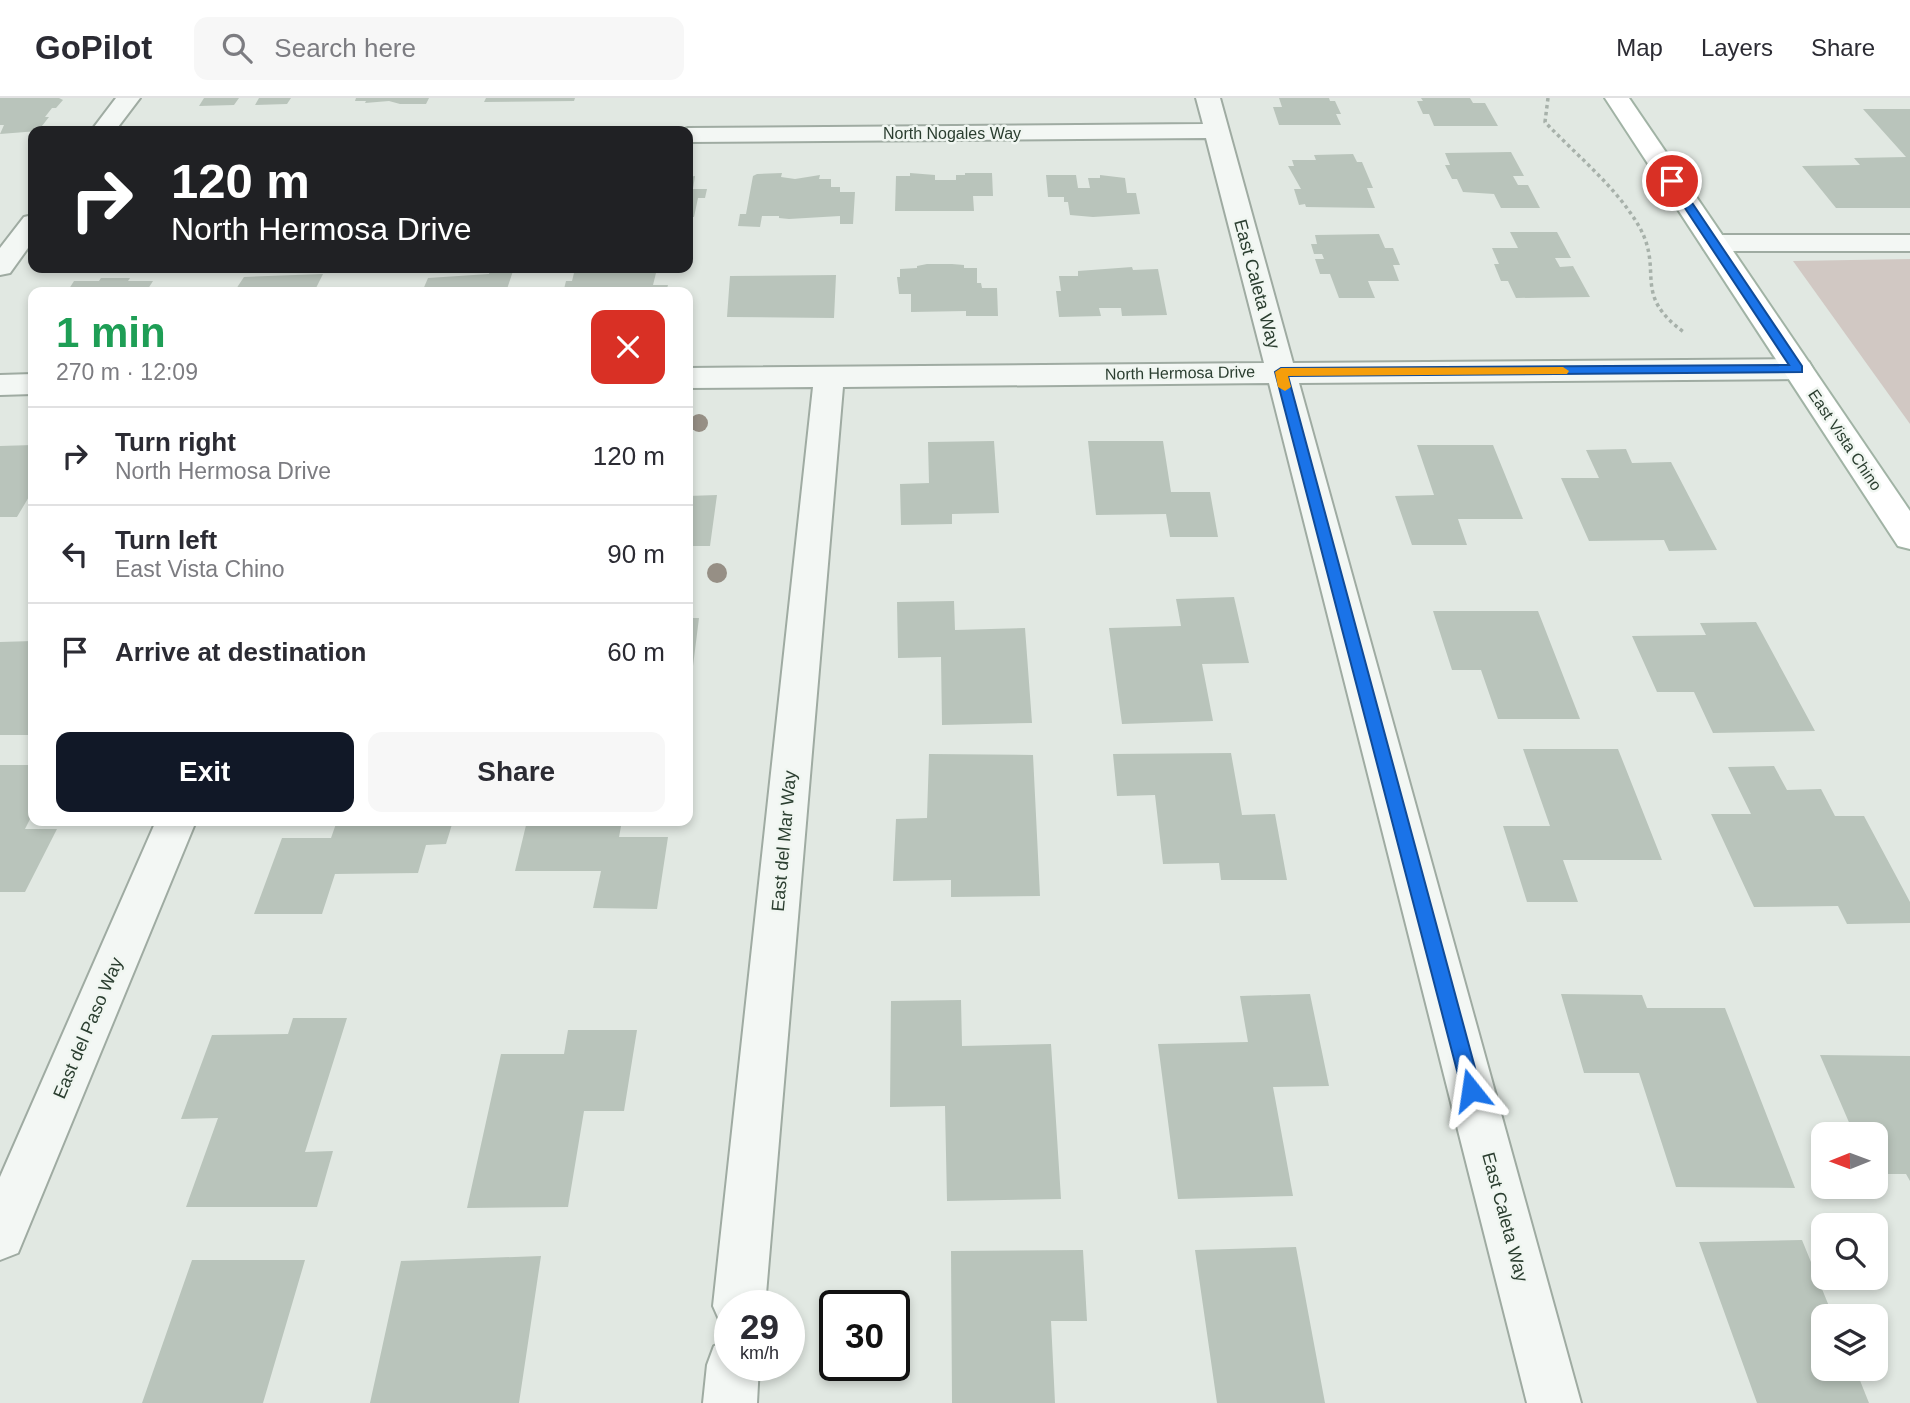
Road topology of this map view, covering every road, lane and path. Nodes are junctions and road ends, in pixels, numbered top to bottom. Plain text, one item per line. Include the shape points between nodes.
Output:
1 (128, 98) edge
2 (1548, 98) edge
3 (1616, 98) edge
4 (1212, 114) edge
5 (107, 126) edge
6 (693, 135) edge
7 (28, 230) edge
8 (1714, 243) junction
9 (1910, 243) edge
10 (0, 267) edge
11 (1687, 334) dead end
12 (1798, 369) junction
13 (1281, 372) junction
14 (829, 376) junction
15 (693, 378) edge
16 (28, 384) edge
17 (0, 385) edge
18 (1910, 537) edge
19 (174, 826) edge
20 (0, 1235) edge
21 (741, 1290) edge
22 (732, 1381) edge
23 (730, 1403) edge
24 (1555, 1403) edge

1 - 5 street
2 - 11 path via 1545,122 1618,198 1645,238 1657,310
3 - 8 main road, East Vista Chino
4 - 6 street, North Nogales Way
4 - 13 street, East Caleta Way
7 - 10 street
8 - 9 street
8 - 12 main road, East Vista Chino
12 - 13 street, North Hermosa Drive
12 - 18 main road, East Vista Chino
13 - 14 street, North Hermosa Drive
13 - 24 street, East Caleta Way
14 - 15 street, North Hermosa Drive
14 - 21 street, East del Mar Way
16 - 17 street
19 - 20 street, East del Paso Way
22 - 23 street

